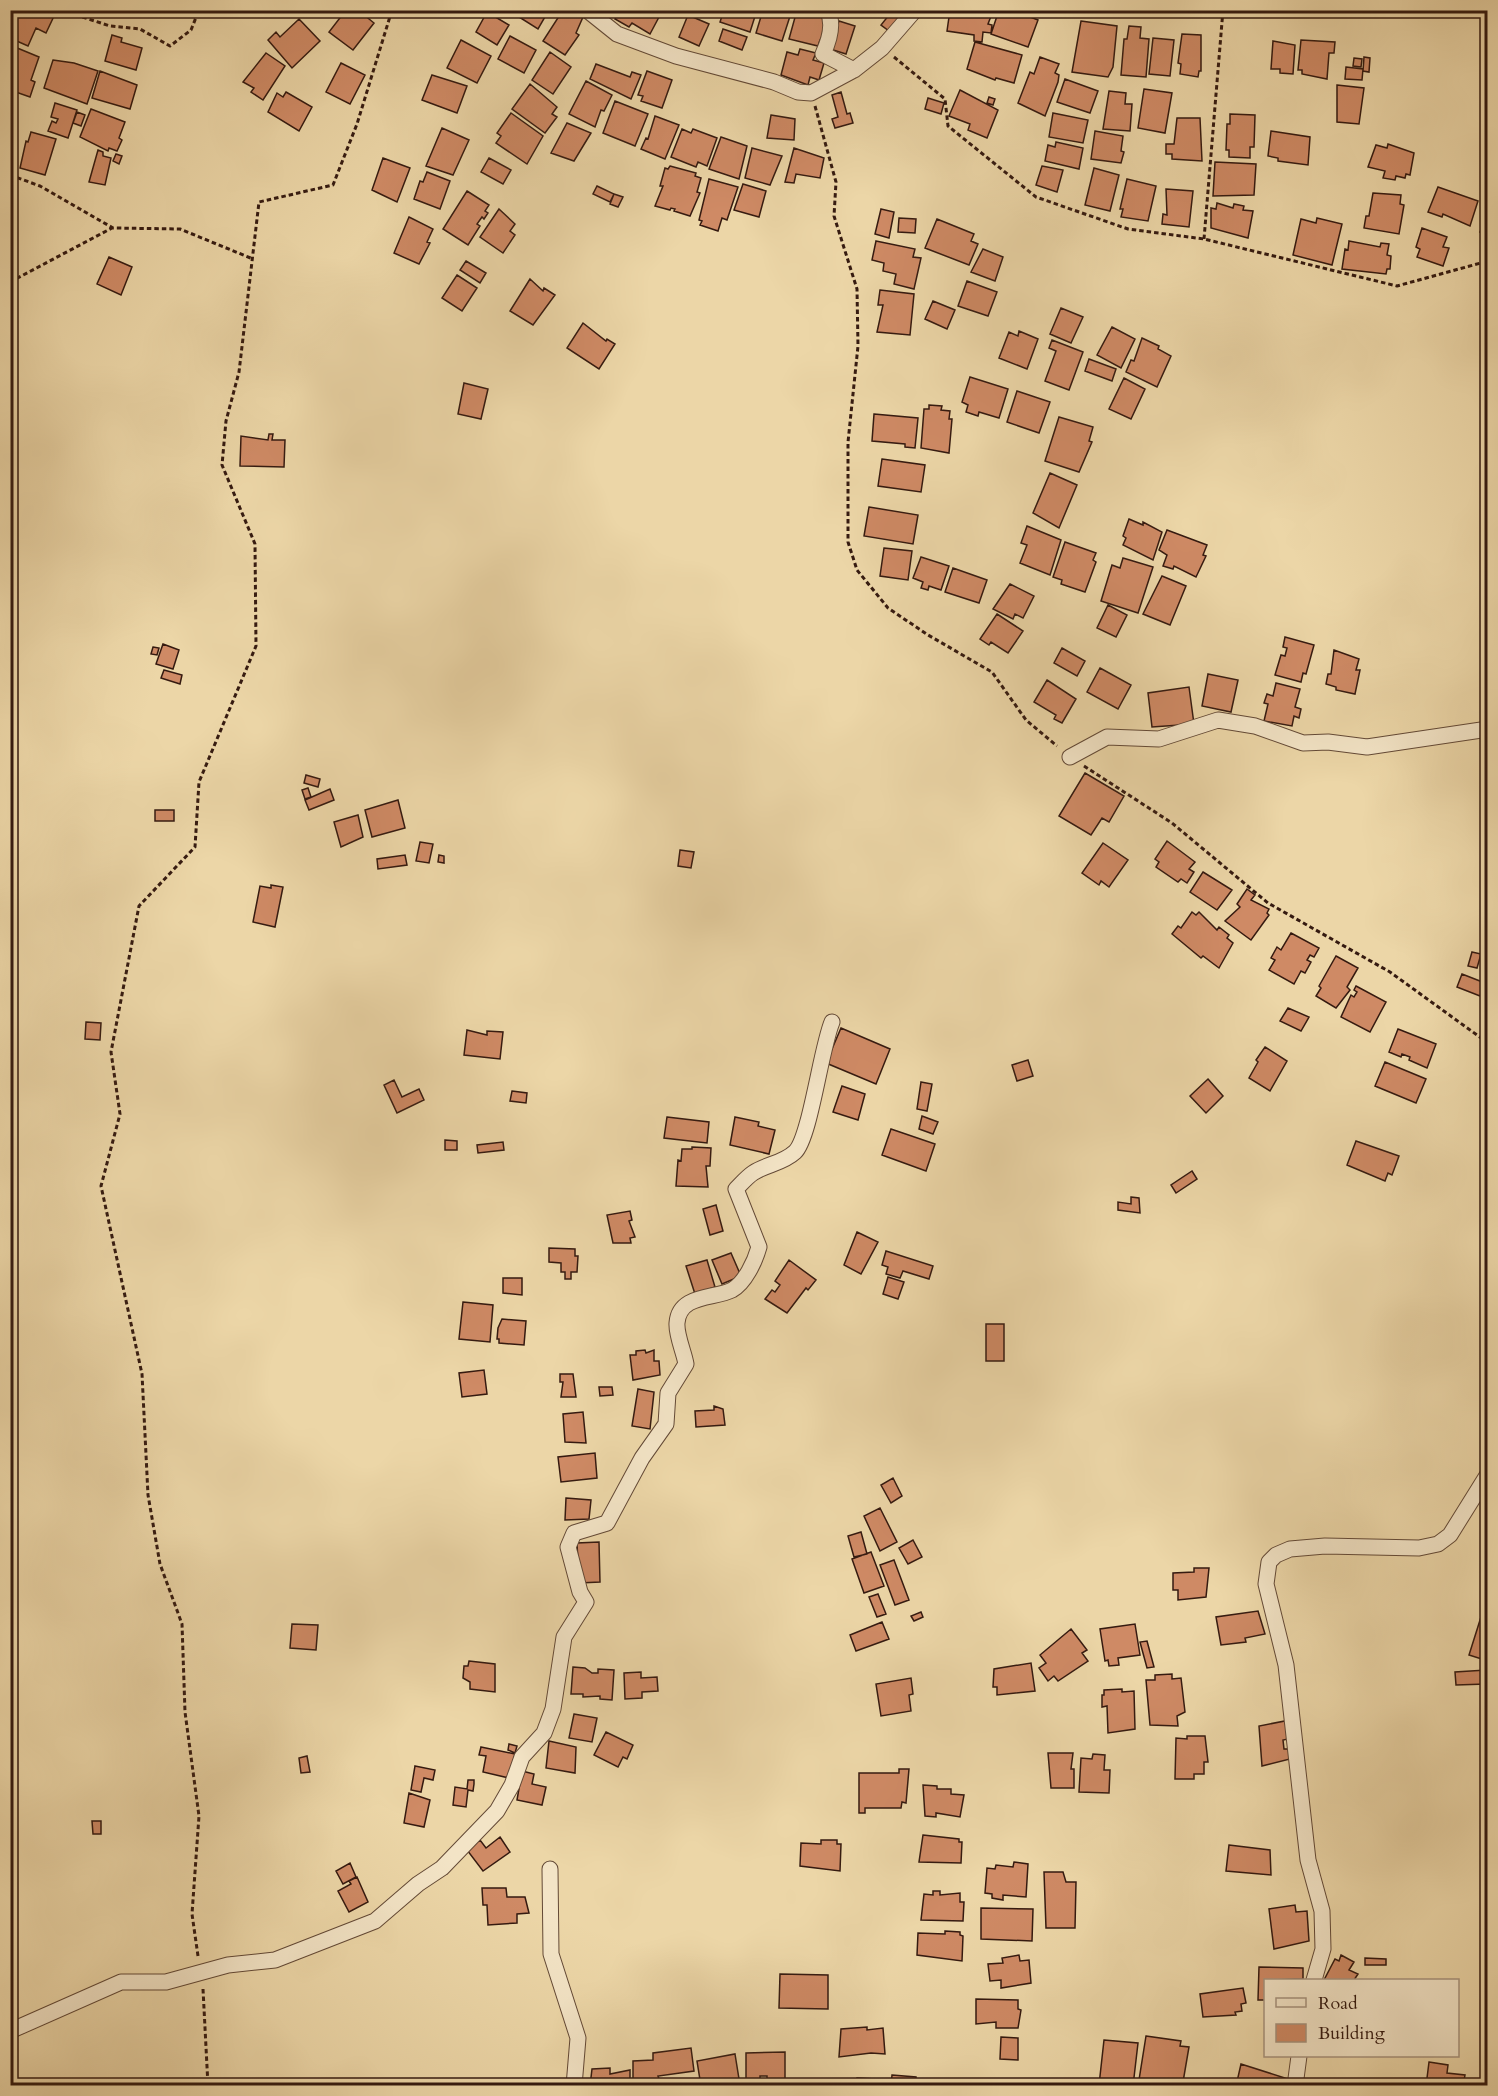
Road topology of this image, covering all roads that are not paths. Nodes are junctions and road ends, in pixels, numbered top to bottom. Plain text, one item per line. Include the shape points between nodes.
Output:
1 (587, 10) edge
2 (828, 10) edge
3 (915, 10) edge
4 (854, 70) junction
5 (1488, 729) edge
6 (1070, 757) road end
7 (832, 1022) dead end
8 (1488, 1474) edge
9 (550, 1869) dead end
10 (1314, 1979) edge
11 (10, 2031) edge
12 (1299, 2057) edge
13 (574, 2085) edge
14 (1295, 2085) edge

1 - 4 street via 617,34 798,92 811,93
2 - 4 street via 829,41 823,54
3 - 4 street via 882,48
5 - 6 street via 1367,747 1303,743 1255,726 1218,720 1159,739 1107,737
7 - 11 street via 797,1150 779,1164 754,1172 736,1189 759,1248 756,1257 734,1288 703,1296 685,1306 677,1323 686,1364 668,1393 666,1424 642,1458 607,1523 574,1533 568,1547 586,1602 564,1637 553,1709 544,1733 522,1757 497,1811 442,1869 375,1921 275,1960 228,1965 166,1982 122,1982
8 - 10 street via 1450,1535 1438,1544 1419,1548 1290,1549 1269,1562 1269,1601 1286,1665 1308,1860 1322,1911 1323,1949
9 - 13 street via 551,1954 578,2038
12 - 14 street

